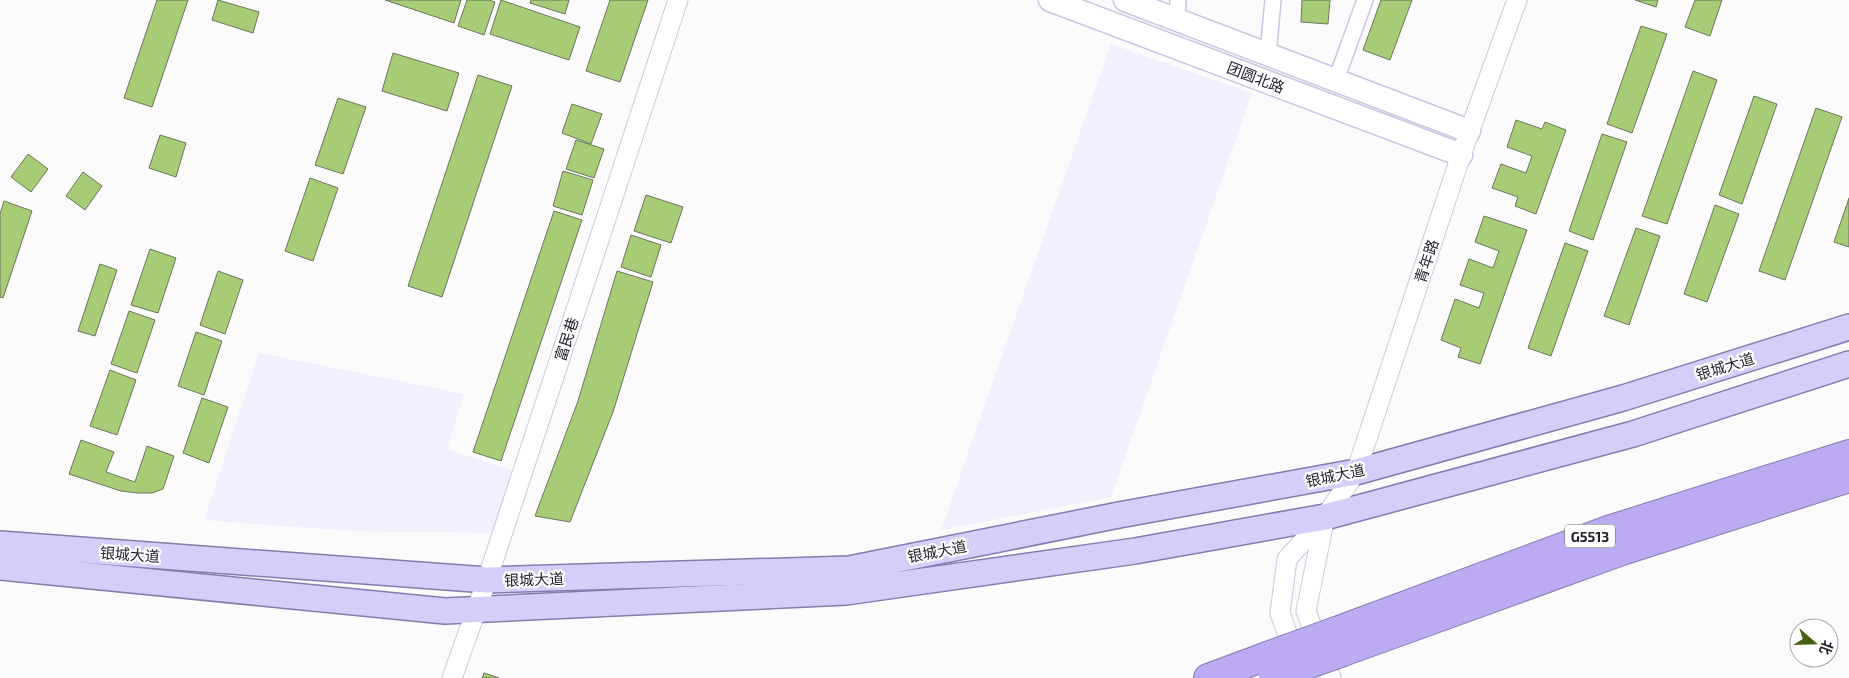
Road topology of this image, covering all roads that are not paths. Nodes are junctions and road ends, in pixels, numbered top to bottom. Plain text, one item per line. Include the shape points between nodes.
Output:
1 (678, 0) edge
2 (1050, 0) edge
3 (1125, 0) edge
4 (1273, 0) edge
5 (1365, 0) edge
6 (1517, 0) edge
7 (1177, 10) edge
8 (1268, 55) junction
9 (1336, 80) junction
10 (1469, 132) junction
11 (1461, 155) junction
12 (1849, 327) edge
13 (1849, 364) edge
14 (1849, 454) edge
15 (1356, 472) junction
16 (1849, 478) edge
17 (1325, 517) junction
18 (0, 544) edge
19 (0, 566) edge
20 (487, 580) junction
21 (476, 610) junction
22 (1339, 641) junction
23 (1271, 670) edge
24 (452, 678) edge
25 (1208, 678) edge
26 (1303, 678) edge
27 (1330, 678) edge

1 - 20 street, 富民巷
2 - 11 main road, 团圆北路
3 - 7 main road, 团圆北路
4 - 8 street
5 - 9 street
6 - 10 street, 青年路
7 - 8 main road, 团圆北路
8 - 9 main road, 团圆北路
9 - 10 main road, 团圆北路
10 - 11 street, 青年路
11 - 15 street, 青年路
12 - 15 main road, 银城大道 via 1623,398
13 - 17 main road, 银城大道 via 1633,434
14 - 22 highway, G5513 via 1608,530
15 - 17 street, 青年路
15 - 20 main road, 银城大道 via 849,569
16 - 22 highway, G5513
17 - 21 main road, 银城大道 via 1135,551 846,592
17 - 26 street, 青年路 via 1287,559 1280,613
17 - 27 street via 1306,611
18 - 20 main road, 银城大道
19 - 21 main road, 银城大道 via 445,611
20 - 21 street, 富民巷
21 - 24 street, 富民巷
22 - 23 highway, G5513, bridge
23 - 25 highway, G5513

